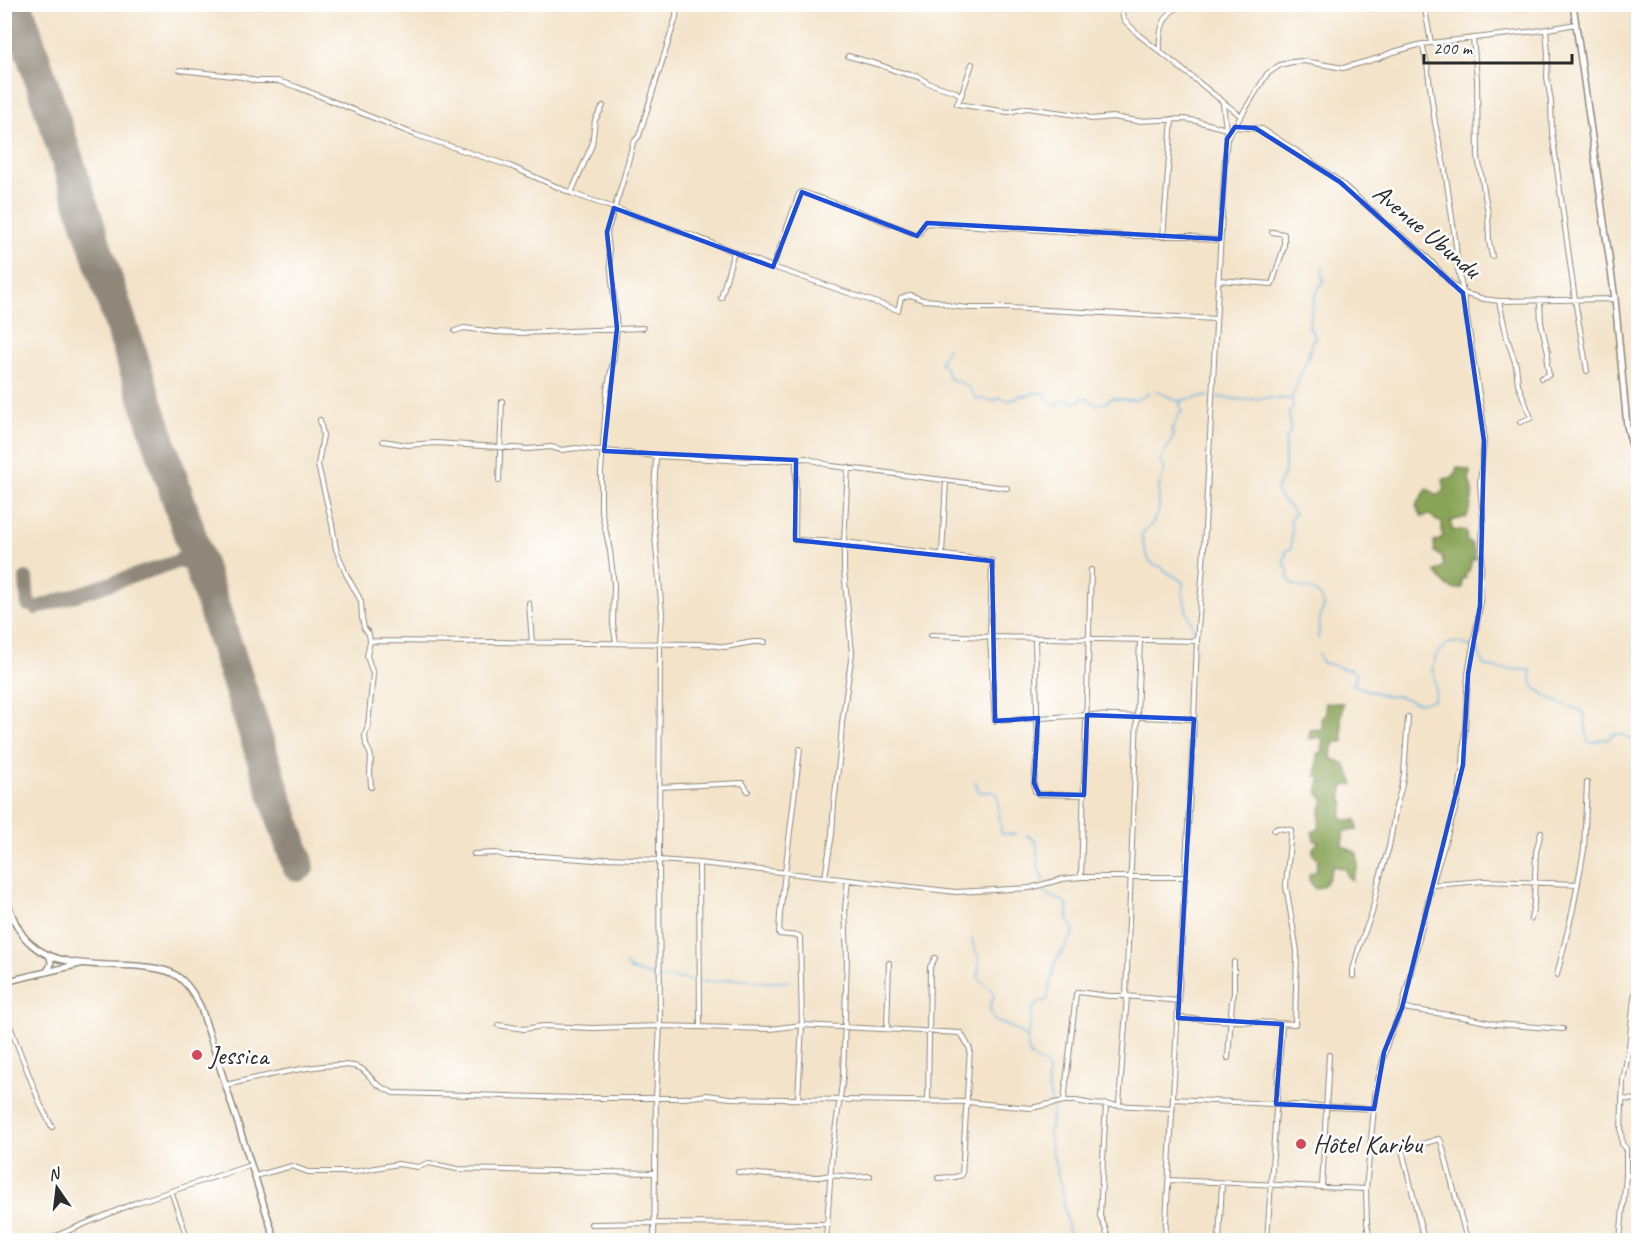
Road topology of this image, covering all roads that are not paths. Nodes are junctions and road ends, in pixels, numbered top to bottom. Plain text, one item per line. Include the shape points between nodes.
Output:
1 (677, 4) edge
2 (1119, 4) edge
3 (1183, 4) edge
4 (1424, 4) edge
5 (1574, 4) edge
6 (1576, 24) junction
7 (1546, 30) junction
8 (1473, 39) junction
9 (1431, 43) junction
10 (1422, 44) junction
11 (1160, 51) junction
12 (848, 56) dead end
13 (972, 64) dead end
14 (180, 70) dead end
15 (961, 96) junction
16 (1223, 102) junction
17 (603, 106) dead end
18 (1241, 116) junction
19 (1172, 119) junction
20 (1235, 127) junction
21 (1226, 129) junction
22 (1227, 139) junction
23 (571, 193) junction
24 (614, 208) junction
25 (1272, 231) dead end
26 (1163, 237) junction
27 (1220, 240) junction
28 (734, 251) junction
29 (1492, 256) dead end
30 (773, 267) junction
31 (1218, 280) junction
32 (1463, 293) junction
33 (721, 298) dead end
34 (1615, 299) junction
35 (1575, 300) junction
36 (1499, 301) junction
37 (1540, 301) junction
38 (1216, 319) junction
39 (617, 328) junction
40 (643, 328) dead end
41 (455, 331) dead end
42 (1587, 370) dead end
43 (1541, 378) dead end
44 (502, 401) dead end
45 (320, 420) dead end
46 (1520, 422) dead end
47 (383, 441) dead end
48 (500, 447) junction
49 (604, 451) junction
50 (656, 456) junction
51 (796, 460) junction
52 (1638, 462) edge
53 (848, 467) junction
54 (946, 480) junction
55 (499, 481) dead end
56 (1007, 488) dead end
57 (844, 542) junction
58 (942, 554) junction
59 (1091, 570) dead end
60 (529, 603) dead end
61 (932, 635) dead end
62 (990, 637) junction
63 (1035, 638) junction
64 (1089, 639) junction
65 (1140, 640) junction
66 (370, 641) junction
67 (1197, 641) junction
68 (765, 642) dead end
69 (532, 643) junction
70 (616, 643) junction
71 (660, 644) junction
72 (1087, 716) junction
73 (1137, 717) junction
74 (1408, 717) dead end
75 (1038, 718) junction
76 (1194, 720) junction
77 (800, 749) dead end
78 (1587, 783) dead end
79 (371, 787) dead end
80 (659, 787) junction
81 (748, 790) dead end
82 (1084, 795) junction
83 (1274, 830) dead end
84 (1541, 832) dead end
85 (474, 854) dead end
86 (659, 860) junction
87 (699, 863) junction
88 (785, 873) junction
89 (825, 877) junction
90 (1186, 877) junction
91 (1081, 878) junction
92 (1130, 878) junction
93 (848, 880) junction
94 (1534, 883) junction
95 (1578, 884) junction
96 (1431, 885) junction
97 (4, 894) edge
98 (1531, 919) dead end
99 (49, 955) junction
100 (935, 958) dead end
101 (1234, 962) dead end
102 (84, 963) junction
103 (889, 963) dead end
104 (45, 972) junction
105 (1353, 975) dead end
106 (1557, 975) dead end
107 (1638, 981) edge
108 (4, 982) edge
109 (1126, 997) junction
110 (1179, 1001) junction
111 (1401, 1008) junction
112 (4, 1011) edge
113 (1178, 1018) junction
114 (1230, 1021) junction
115 (1282, 1023) junction
116 (498, 1025) dead end
117 (802, 1025) junction
118 (660, 1026) junction
119 (700, 1027) junction
120 (845, 1027) junction
121 (887, 1029) junction
122 (1563, 1029) dead end
123 (929, 1031) junction
124 (1329, 1055) dead end
125 (1228, 1058) dead end
126 (225, 1084) junction
127 (656, 1098) junction
128 (798, 1099) junction
129 (1173, 1099) junction
130 (840, 1100) junction
131 (1622, 1100) junction
132 (1638, 1100) edge
133 (928, 1101) junction
134 (1065, 1101) junction
135 (967, 1102) junction
136 (1106, 1104) junction
137 (1119, 1104) junction
138 (1276, 1104) junction
139 (1326, 1107) junction
140 (1173, 1108) junction
141 (1374, 1109) junction
142 (52, 1127) dead end
143 (251, 1165) junction
144 (738, 1172) dead end
145 (655, 1173) junction
146 (1638, 1173) edge
147 (255, 1176) junction
148 (830, 1176) junction
149 (870, 1176) dead end
150 (1626, 1176) junction
151 (938, 1178) dead end
152 (1169, 1180) junction
153 (1222, 1182) junction
154 (1271, 1185) junction
155 (1322, 1187) junction
156 (1366, 1189) junction
157 (171, 1191) junction
158 (654, 1222) junction
159 (591, 1224) dead end
160 (828, 1224) junction
161 (46, 1240) edge
162 (188, 1240) edge
163 (275, 1240) edge
164 (654, 1240) edge
165 (826, 1240) edge
166 (1108, 1240) edge
167 (1130, 1240) edge
168 (1166, 1240) edge
169 (1219, 1240) edge
170 (1267, 1240) edge
171 (1370, 1240) edge
172 (1424, 1240) edge
173 (1467, 1240) edge
174 (1620, 1240) edge

1 - 24 street
2 - 11 street via 1127,24
3 - 11 street via 1164,21
4 - 9 street
5 - 6 street
6 - 7 street
6 - 34 street
7 - 8 street
7 - 35 street via 1552,132
8 - 9 street
8 - 29 street via 1478,78 1478,157
9 - 10 street
10 - 18 street via 1343,68 1304,61 1280,65 1267,74
10 - 32 street
11 - 16 street
12 - 15 street via 919,76
13 - 15 street
14 - 23 street via 278,81 416,135 510,166
15 - 19 street via 957,104 1008,112 1027,108 1090,118
16 - 18 street
16 - 21 street
17 - 23 street via 596,120 592,146
18 - 20 street
19 - 21 street
19 - 26 street
20 - 22 street
20 - 32 street, Avenue Ubundu via 1262,129 1341,182
21 - 22 street
22 - 27 street
23 - 24 street
24 - 28 street
24 - 39 street via 606,232
25 - 31 street via 1284,234 1284,247 1272,284
26 - 27 street
26 - 30 street via 927,223 918,235 802,192
27 - 31 street
28 - 30 street
28 - 33 street
30 - 38 street via 898,310 901,297 910,295 968,309
31 - 38 street
32 - 36 street, Avenue Ubundu
32 - 96 street via 1483,420 1480,606 1468,674 1457,803
34 - 35 street, Avenue Ubundu
34 - 52 street via 1627,426
35 - 37 street, Avenue Ubundu
35 - 42 street
36 - 37 street, Avenue Ubundu
36 - 46 street via 1518,384 1531,418
37 - 43 street via 1549,375
38 - 67 street
39 - 40 street
39 - 41 street via 520,333 464,328
39 - 49 street
44 - 48 street
45 - 66 street via 323,435 318,465 335,547 361,601
47 - 48 street
48 - 49 street
48 - 55 street
49 - 50 street
49 - 70 street via 601,509 614,584
50 - 51 street
50 - 71 street via 653,514 662,613
51 - 53 street via 809,458
51 - 57 street via 795,540
53 - 54 street
53 - 57 street
54 - 56 street
54 - 58 street
57 - 58 street
57 - 89 street via 852,653
58 - 62 street via 992,561
59 - 64 street
60 - 69 street
61 - 62 street
62 - 63 street
62 - 75 street via 995,721
63 - 64 street
63 - 75 street
64 - 65 street
64 - 72 street
65 - 67 street
65 - 73 street
66 - 69 street
66 - 79 street via 367,656 373,674 364,735 371,759
67 - 76 street
68 - 71 street via 725,647
69 - 70 street
70 - 71 street
71 - 80 street
72 - 73 street
72 - 75 street
72 - 82 street
73 - 76 street
73 - 92 street
74 - 105 street via 1404,774 1372,913
75 - 82 street via 1035,791
76 - 90 street
77 - 88 street
78 - 95 street
80 - 81 street via 743,783
80 - 86 street
82 - 91 street
83 - 115 street via 1291,830 1286,886 1296,951 1295,1024
84 - 94 street
85 - 86 street
86 - 87 street
86 - 118 street
87 - 88 street
87 - 119 street
88 - 89 street
88 - 117 street via 779,934 800,937
89 - 93 street
90 - 92 street
90 - 110 street
91 - 92 street
91 - 93 street via 1030,888 956,892
92 - 109 street
93 - 120 street
94 - 95 street
94 - 96 street
94 - 98 street
95 - 106 street
96 - 111 street
97 - 99 street via 22,934
99 - 102 street
99 - 104 street via 51,968
100 - 123 street via 930,966
101 - 114 street
102 - 104 street
102 - 126 street via 156,968 187,984 201,1008
103 - 121 street
104 - 108 street
107 - 131 street
109 - 110 street
109 - 134 street via 1077,993
109 - 137 street
110 - 113 street
111 - 122 street via 1496,1024
111 - 141 street via 1384,1052
112 - 142 street
113 - 114 street
113 - 129 street
114 - 115 street
114 - 125 street
115 - 138 street
116 - 118 street via 524,1029
117 - 119 street via 770,1029
117 - 120 street
117 - 128 street
118 - 119 street
118 - 127 street
120 - 121 street
120 - 130 street
121 - 123 street
123 - 133 street
123 - 135 street via 962,1034 970,1049
124 - 139 street
126 - 127 street via 346,1064 362,1069 377,1085 393,1093
126 - 143 street
127 - 128 street via 707,1095
127 - 145 street
128 - 130 street
129 - 138 street
129 - 140 street
130 - 133 street
130 - 148 street
131 - 132 street
131 - 150 street
133 - 135 street
134 - 135 street via 1022,1107
134 - 136 street
135 - 151 street via 962,1174
136 - 137 street
136 - 166 street via 1100,1216
137 - 140 street
138 - 139 street
138 - 154 street
139 - 141 street
139 - 155 street
140 - 152 street
141 - 156 street
143 - 147 street
143 - 157 street
144 - 148 street
145 - 147 street via 457,1169 429,1163 353,1172 308,1172 292,1166
145 - 158 street
146 - 150 street
147 - 163 street
148 - 149 street
148 - 160 street
150 - 174 street
152 - 153 street
152 - 168 street
153 - 154 street
153 - 169 street
154 - 155 street
154 - 170 street
155 - 156 street
156 - 171 street
157 - 161 street
157 - 162 street
158 - 159 street
158 - 160 street
158 - 164 street
160 - 165 street
166 - 167 street
172 - 173 street via 1402,1150 1439,1139

